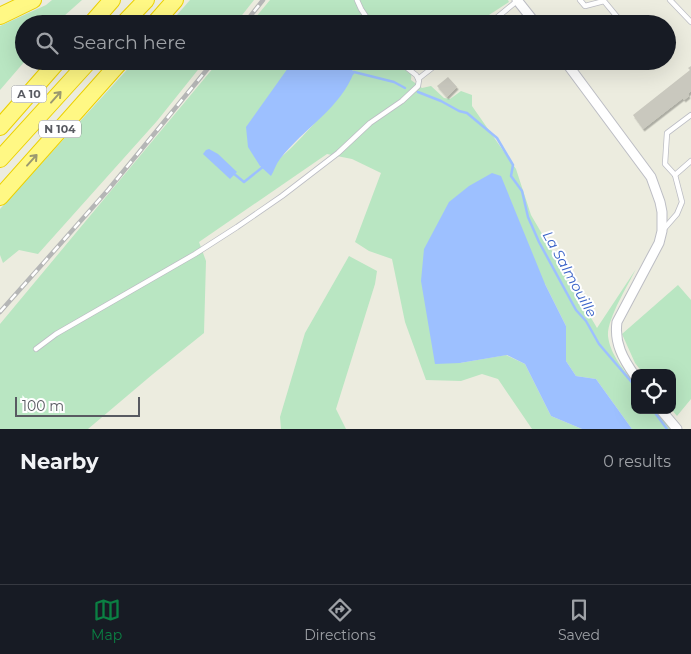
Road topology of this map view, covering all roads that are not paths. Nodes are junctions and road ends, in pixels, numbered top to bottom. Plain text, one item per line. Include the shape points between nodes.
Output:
1 (33, 0) edge
2 (112, 0) edge
3 (141, 0) edge
4 (146, 0) edge
5 (175, 0) edge
6 (357, 0) edge
7 (518, 0) edge
8 (580, 0) edge
9 (670, 0) edge
10 (99, 15) edge
11 (130, 15) edge
12 (132, 15) edge
13 (162, 15) edge
14 (364, 15) edge
15 (500, 15) edge
16 (529, 15) edge
17 (616, 15) edge
18 (0, 16) edge
19 (691, 22) edge
20 (50, 70) edge
21 (81, 70) edge
22 (113, 70) edge
23 (410, 70) edge
24 (430, 70) edge
25 (572, 70) edge
26 (418, 79) junction
27 (691, 115) edge
28 (0, 126) edge
29 (0, 159) edge
30 (691, 161) edge
31 (674, 175) junction
32 (0, 197) edge
33 (662, 231) junction
34 (36, 350) dead end
35 (631, 370) edge
36 (665, 414) edge
37 (678, 429) edge

1 - 18 highway
2 - 10 highway
3 - 11 highway
4 - 12 highway
5 - 13 highway
6 - 14 lane
7 - 15 lane
7 - 16 street
8 - 17 lane via 585,6 604,1
9 - 19 lane
20 - 28 highway, A 10
29 -> 21 highway, A 10
32 -> 22 highway, N 104
23 - 26 lane
24 - 26 lane
25 - 33 street via 651,177 660,202
26 - 34 lane via 418,86 402,101 370,123 338,153 282,196 195,254 56,334
27 - 31 lane via 668,133 665,164
30 - 31 lane
31 - 33 lane via 682,202 677,214
33 - 35 street via 659,243 617,322 619,349
36 - 37 street

